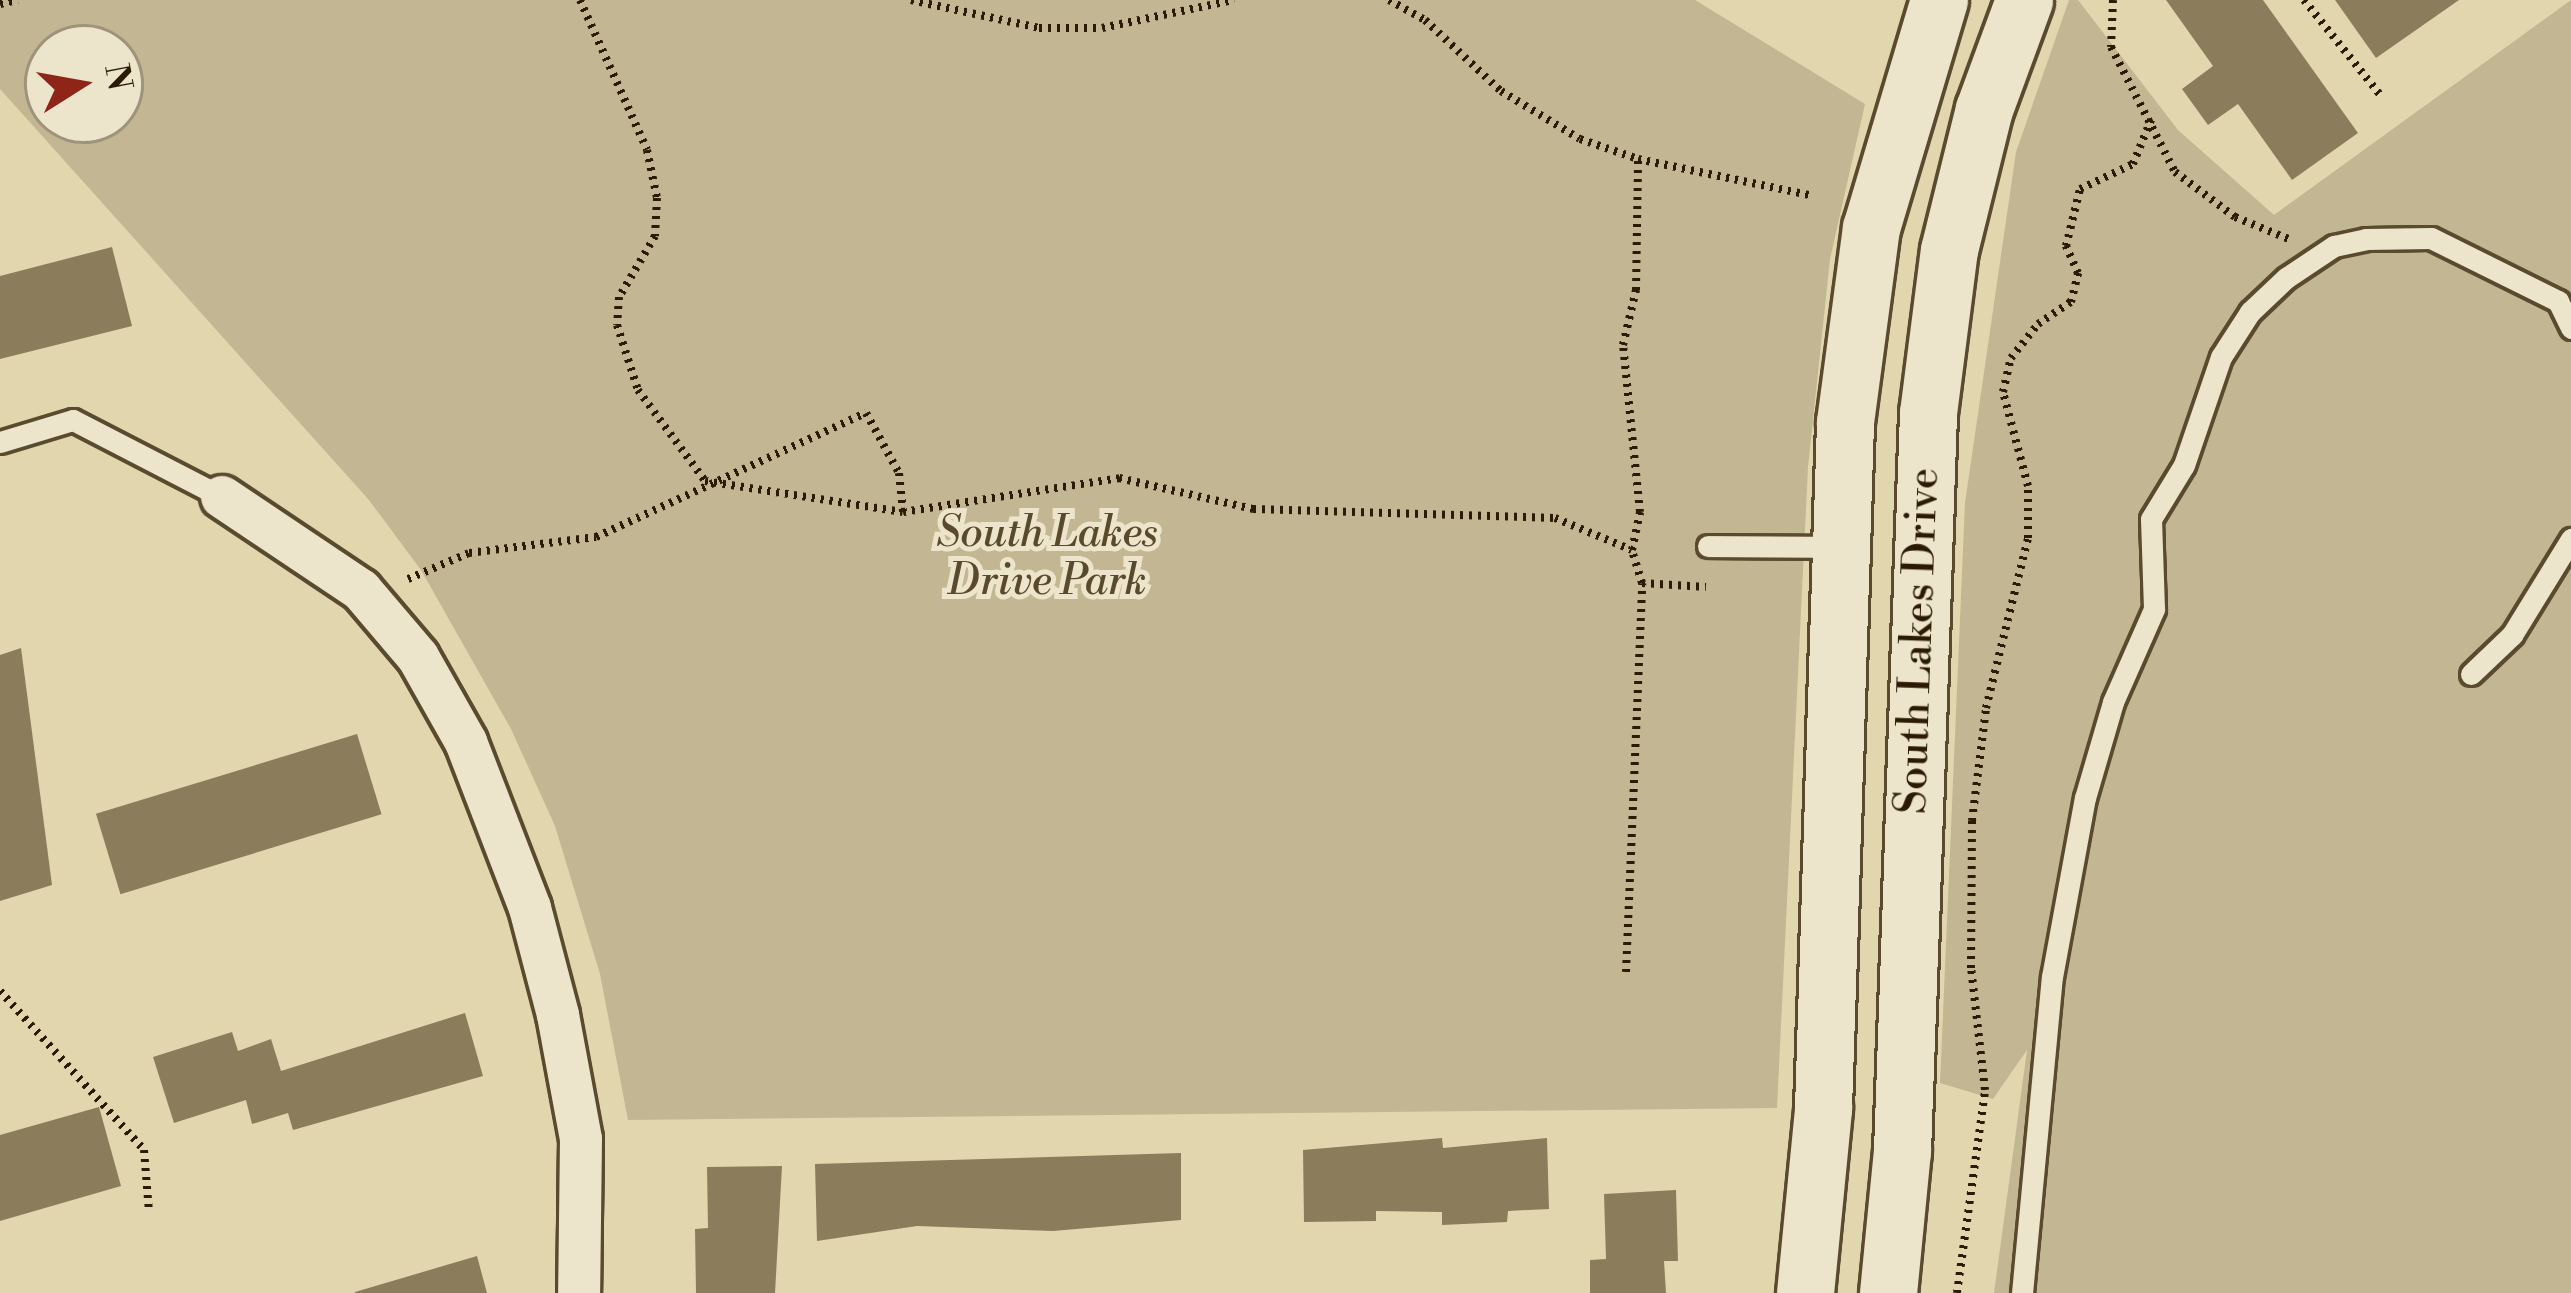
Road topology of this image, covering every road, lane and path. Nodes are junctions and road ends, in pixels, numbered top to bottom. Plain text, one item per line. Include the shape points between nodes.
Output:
1 (18, 0) edge
2 (580, 0) edge
3 (911, 0) edge
4 (1234, 0) edge
5 (1389, 0) edge
6 (1939, 0) edge
7 (2024, 0) edge
8 (2113, 0) edge
9 (2304, 0) edge
10 (0, 4) edge
11 (2382, 97) dead end
12 (2151, 120) junction
13 (1638, 159) junction
14 (1813, 196) dead end
15 (2334, 246) junction
16 (2564, 296) edge
17 (2571, 328) edge
18 (0, 442) edge
19 (705, 481) junction
20 (222, 497) joint
21 (903, 512) junction
22 (2571, 539) edge
23 (1708, 546) dead end
24 (1840, 547) junction
25 (1632, 550) junction
26 (408, 579) dead end
27 (1642, 584) junction
28 (1706, 586) dead end
29 (2471, 674) dead end
30 (1626, 972) dead end
31 (0, 991) edge
32 (149, 1212) dead end
33 (579, 1293) edge
34 (1805, 1293) edge
35 (1888, 1293) edge
36 (1957, 1293) edge
37 (2022, 1293) edge

1 - 10 path
2 - 19 path via 646,150 656,198 656,236 620,297 617,325 638,390
3 - 4 path via 1040,28 1102,28
5 - 13 path via 1425,20 1501,91 1580,139
6 - 24 main road, South Lakes Drive via 1871,228 1845,422
7 - 35 main road, South Lakes Drive via 1962,196 1930,393 1902,1151
8 - 12 path via 2111,47
9 - 11 path
12 - 15 path via 2188,188 2270,237
12 - 36 path via 2132,164 2080,189 2066,246 2078,272 2071,302 2038,324 2012,358 2003,392 2028,486 2029,538 1986,708 1972,821 1971,968 1985,1090
13 - 14 path
13 - 25 path via 1636,290 1623,345 1640,512
15 - 16 lane via 2431,238
15 - 37 lane via 2250,312 2221,357 2184,465 2151,519 2154,609 2085,798 2052,977
16 - 17 lane
18 - 20 lane via 73,420
19 - 21 path
19 - 21 path via 866,413 899,473
19 - 26 path via 596,537 469,553
20 - 33 street via 362,590 418,657 466,742 530,908 558,1015 581,1139
21 - 25 path via 1119,478 1253,509 1555,518
22 - 29 lane via 2512,635
23 - 24 lane
24 - 34 main road, South Lakes Drive via 1823,1108
25 - 27 path
27 - 28 path
27 - 30 path
31 - 32 path via 144,1150

